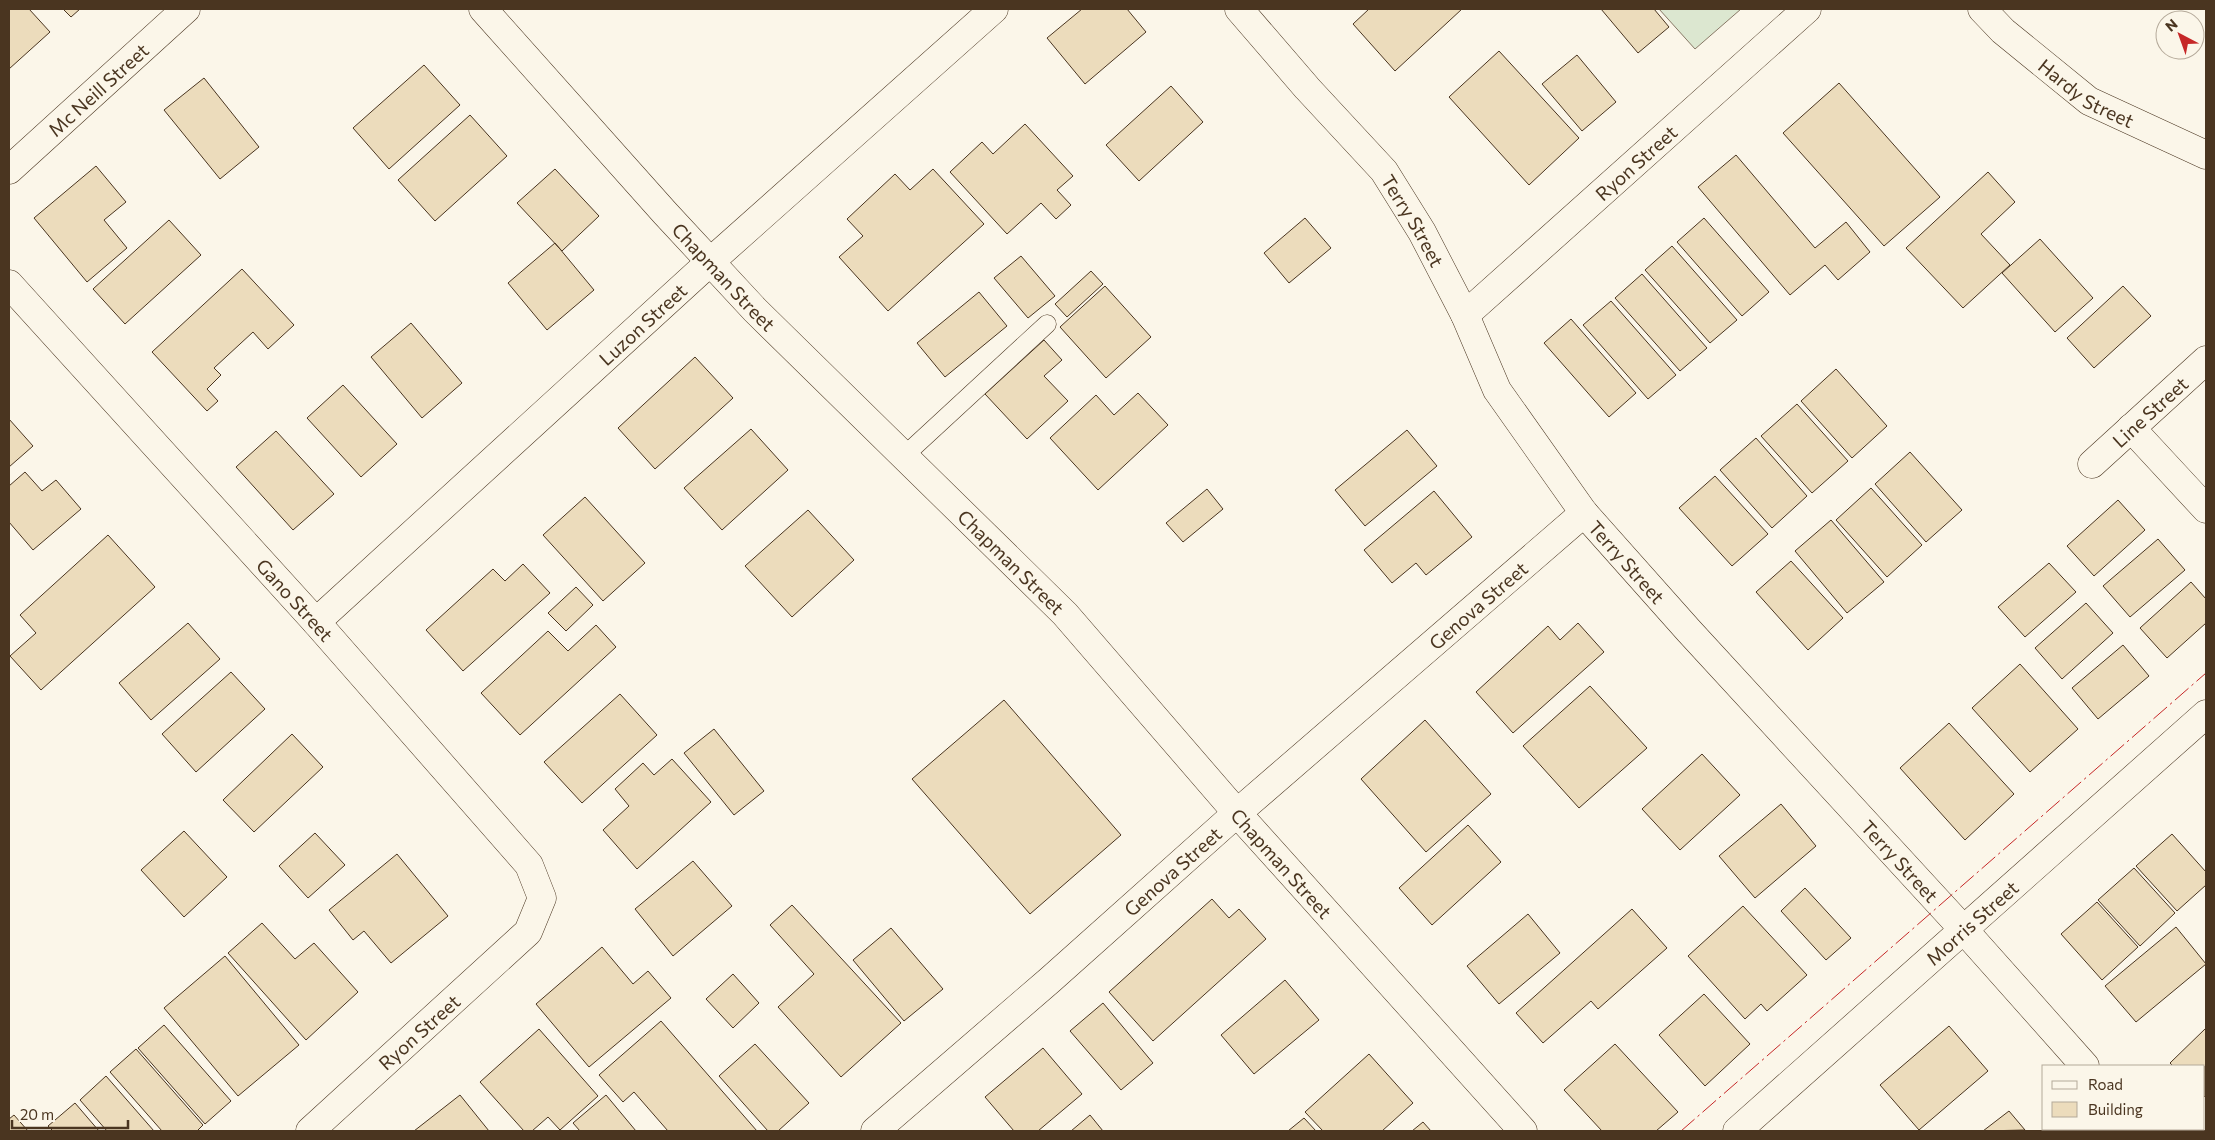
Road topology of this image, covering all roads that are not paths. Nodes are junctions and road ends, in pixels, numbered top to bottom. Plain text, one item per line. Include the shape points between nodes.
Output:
1 (186, 9) edge
2 (483, 9) edge
3 (994, 9) edge
4 (1239, 9) edge
5 (1807, 9) edge
6 (1982, 9) edge
7 (2206, 155) edge
8 (9, 170) edge
9 (710, 262) junction
10 (9, 284) edge
11 (1465, 315) junction
12 (1047, 324) dead end
13 (2206, 360) edge
14 (2131, 428) junction
15 (904, 456) junction
16 (2092, 464) dead end
17 (2206, 509) edge
18 (1584, 514) junction
19 (316, 622) junction
20 (2206, 714) edge
21 (1237, 813) junction
22 (1964, 930) junction
23 (528, 932) joint
24 (2084, 1065) edge
25 (894, 1126) edge
26 (310, 1131) edge
27 (1522, 1131) edge
28 (1736, 1131) edge

1 - 8 street, Mc Neill Street
2 - 9 street, Chapman Street
3 - 9 street, Luzon Street
4 - 11 street, Terry Street via 1384,171 1422,232
5 - 11 street, Ryon Street
6 - 7 street, Hardy Street via 2003,31 2090,100
9 - 15 street, Chapman Street
9 - 19 street, Luzon Street
10 - 19 street, Gano Street
11 - 18 street, Terry Street via 1497,390
12 - 15 lane
13 - 14 street, Line Street
14 - 16 street, Line Street
14 - 17 street
15 - 21 street, Chapman Street via 1065,614
18 - 21 street, Genova Street
18 - 22 street, Terry Street
19 - 23 street, Gano Street via 529,866 542,898
20 - 22 street, Morris Street
21 - 25 street, Genova Street via 1050,980
21 - 27 street, Chapman Street
22 - 24 street, Terry Street
22 - 28 street, Morris Street
23 - 26 street, Ryon Street

